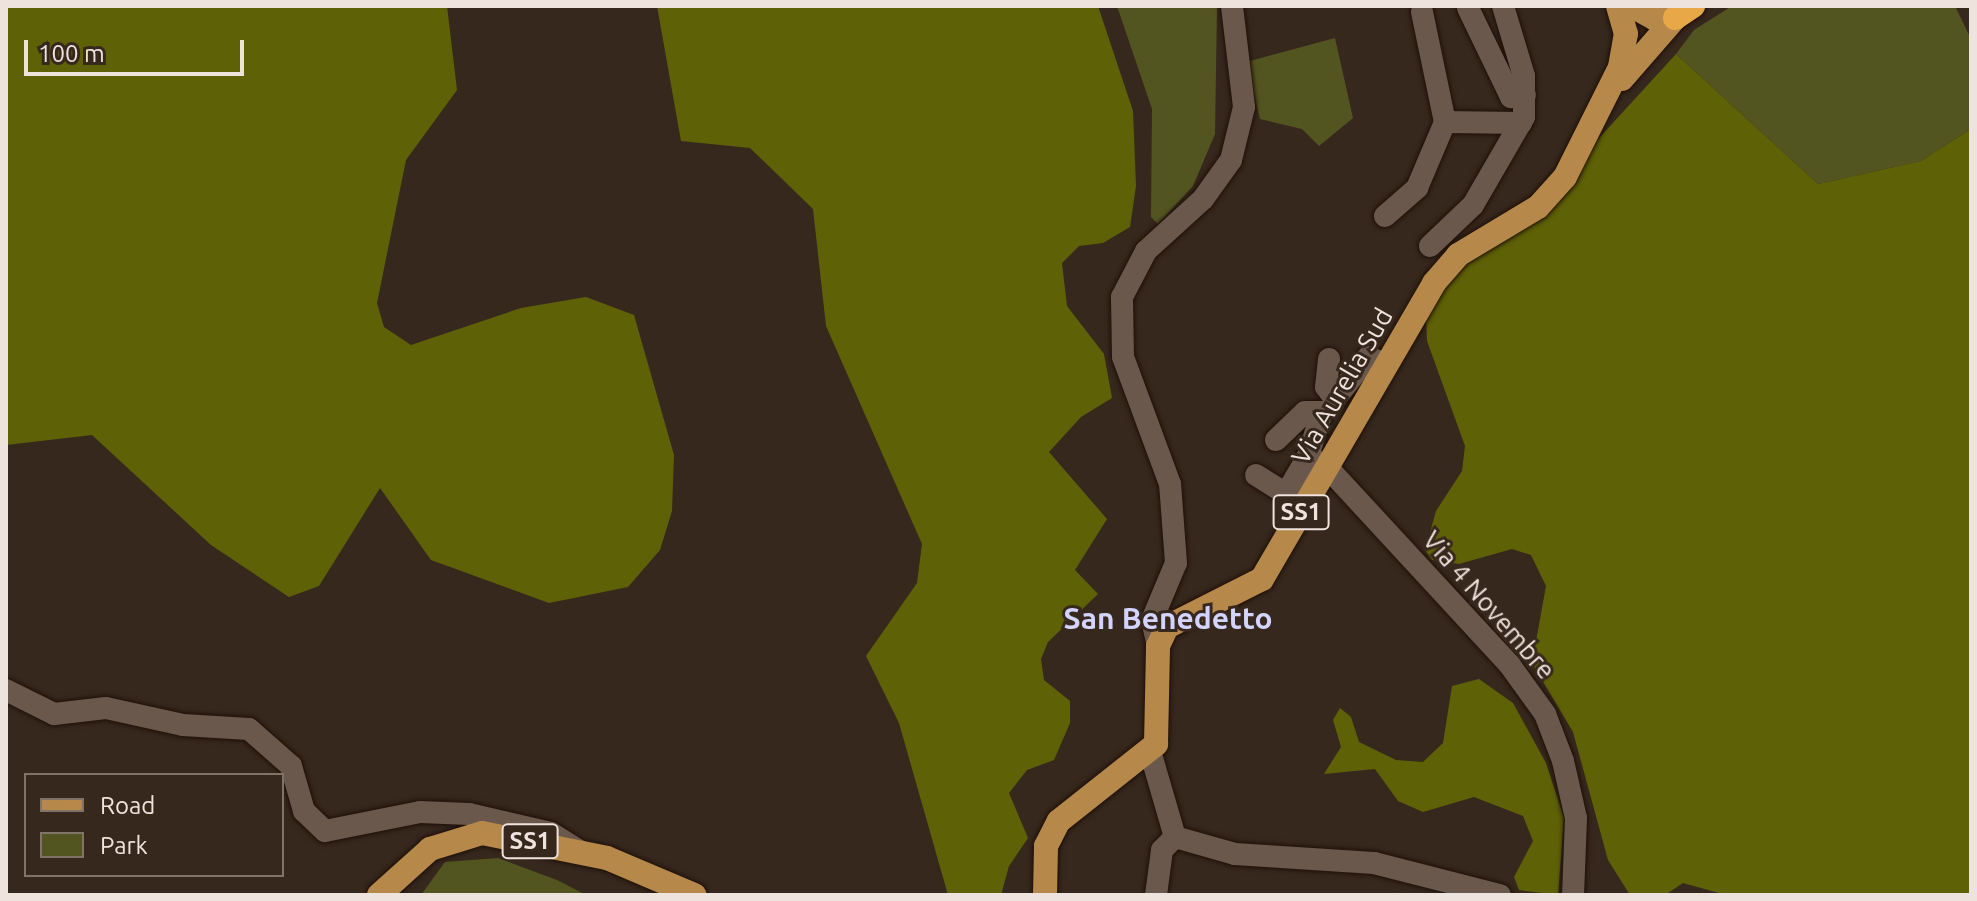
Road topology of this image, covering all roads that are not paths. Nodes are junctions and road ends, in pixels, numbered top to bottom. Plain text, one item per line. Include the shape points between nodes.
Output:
1 (1232, 6) edge
2 (1503, 6) edge
3 (1604, 6) edge
4 (1468, 8) edge
5 (1682, 10) edge
6 (1422, 12) dead end
7 (1625, 12) edge
8 (1525, 95) junction
9 (1599, 115) junction
10 (1445, 122) junction
11 (1521, 123) junction
12 (1385, 216) dead end
13 (1430, 246) dead end
14 (1329, 359) dead end
15 (1387, 365) junction
16 (1276, 440) dead end
17 (1318, 462) junction
18 (1256, 475) dead end
19 (1167, 587) junction
20 (1186, 614) junction
21 (1158, 646) junction
22 (6, 690) edge
23 (1150, 751) junction
24 (1175, 837) junction
25 (579, 851) junction
26 (379, 895) edge
27 (694, 895) edge
28 (1045, 895) edge
29 (1156, 895) edge
30 (1500, 895) edge
31 (1573, 895) edge

1 - 19 street via 1244,107 1231,160 1203,199 1146,251 1122,297 1123,357 1170,484 1176,563
2 - 8 street
3 - 7 street
4 - 8 street via 1511,97
5 - 7 main road, SS1 via 1654,18
5 - 9 main road, SS1
6 - 10 street
7 - 9 main road, Via Aurelia Sud / SS1 via 1620,67
8 - 11 street
9 - 15 main road, Via Aurelia Sud / SS1 via 1556,192 1446,267
10 - 11 street
10 - 12 street via 1417,188
11 - 13 street via 1473,205
14 - 15 street via 1326,387 1335,399 1368,357
15 - 17 main road, Via Aurelia Sud / SS1
16 - 17 street via 1305,412 1322,412
17 - 18 street via 1286,494
17 - 20 main road, Via Aurelia Sud / SS1 via 1262,579
17 - 31 street, Via 4 Novembre via 1509,664 1545,714 1576,818
19 - 20 street
19 - 21 street via 1152,620
20 - 21 main road, Via Aurelia Sud / SS1
21 - 23 main road via 1160,727
22 - 25 street via 54,714 106,708 183,725 249,729 291,766 304,811 325,831 420,812 469,814 551,833
23 - 24 street
23 - 28 main road via 1059,821 1046,846
24 - 29 street via 1162,850
24 - 30 street via 1235,854 1374,863
25 - 26 main road, SS1 via 461,835 430,849
25 - 27 main road, SS1

